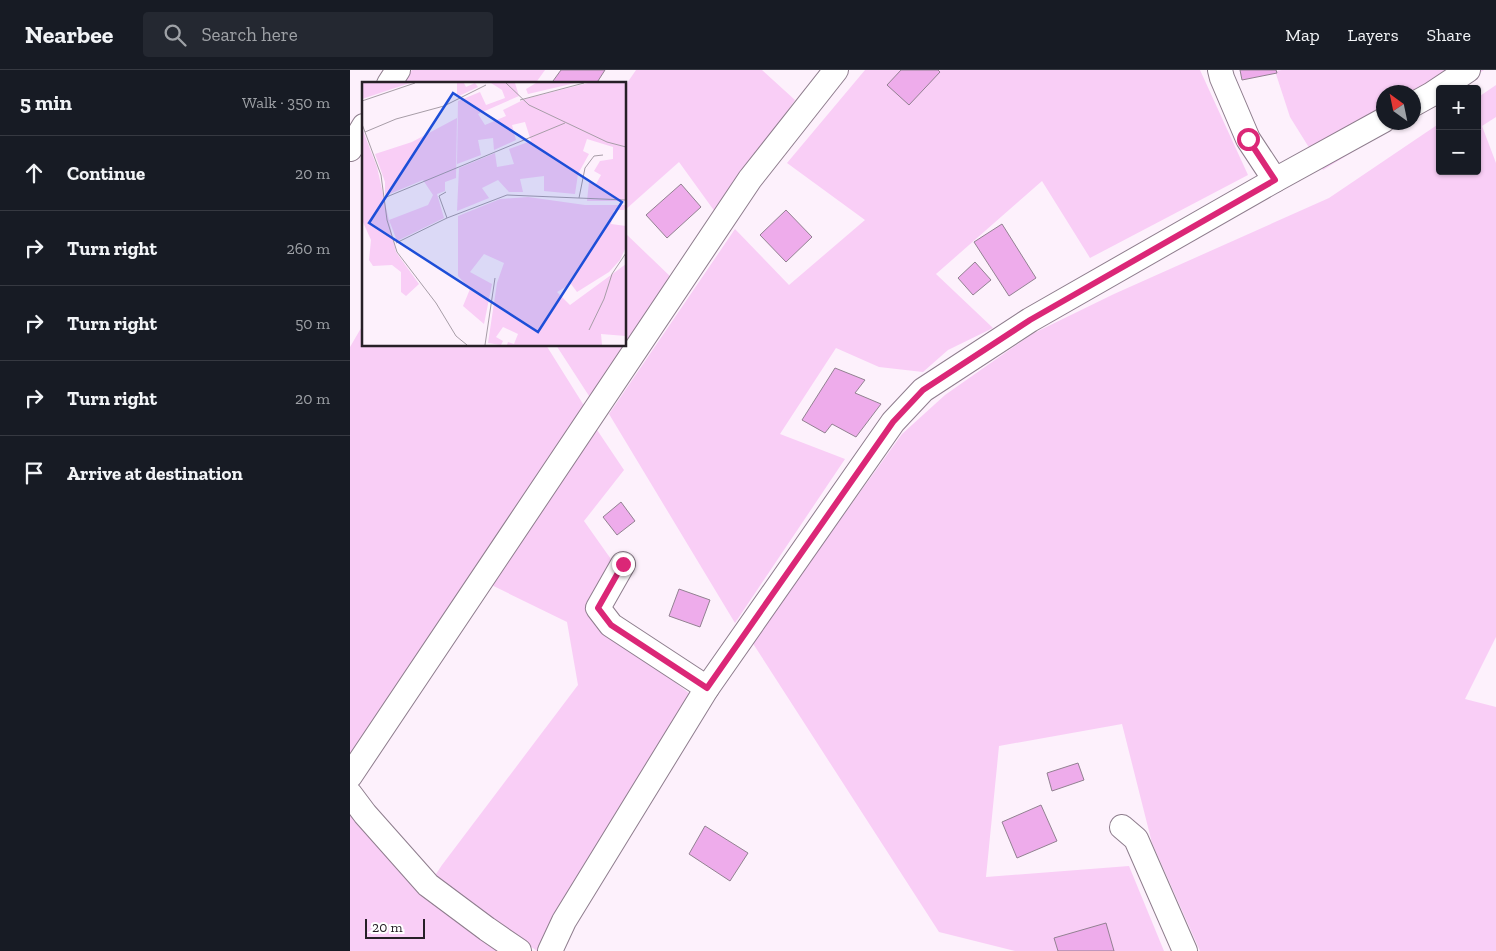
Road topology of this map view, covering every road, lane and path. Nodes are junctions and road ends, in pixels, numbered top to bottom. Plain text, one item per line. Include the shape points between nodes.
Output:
1 (398, 70) edge
2 (836, 70) edge
3 (1220, 70) edge
4 (1468, 70) edge
5 (390, 82) edge
6 (1421, 100) edge
7 (1376, 124) edge
8 (362, 129) edge
9 (350, 149) edge
10 (1275, 180) junction
11 (623, 564) dead end
12 (707, 688) junction
13 (350, 776) edge
14 (350, 794) edge
15 (1122, 827) dead end
16 (519, 951) edge
17 (550, 951) edge
18 (1185, 951) edge

1 - 5 street
2 - 13 street via 750,179
3 - 10 street via 1248,139
4 - 6 street
7 - 10 street
8 - 9 street
10 - 12 street via 1030,320 923,390 893,422
11 - 12 street via 598,608 611,625
12 - 17 street via 564,921
14 - 16 street via 428,885
15 - 18 street via 1136,839

